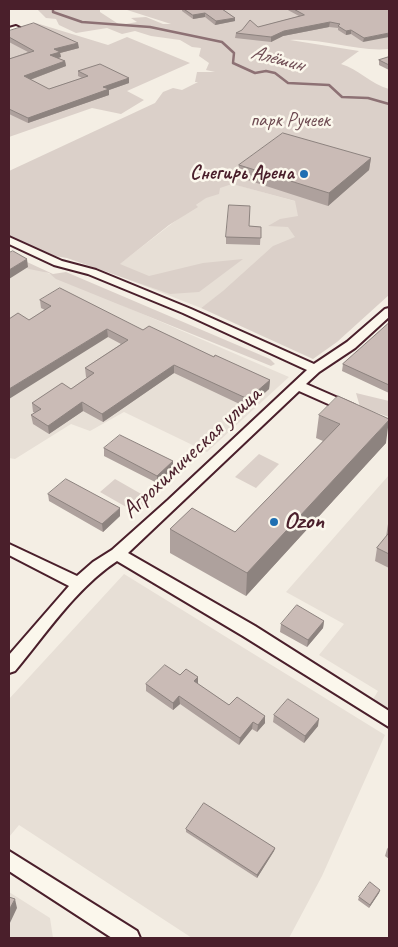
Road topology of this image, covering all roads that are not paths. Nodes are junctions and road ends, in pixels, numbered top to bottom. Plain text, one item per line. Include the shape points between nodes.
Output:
1 (9, 240) edge
2 (389, 311) edge
3 (315, 369) junction
4 (297, 384) junction
5 (364, 416) edge
6 (9, 549) edge
7 (117, 554) junction
8 (79, 584) junction
9 (9, 666) edge
10 (389, 720) edge
11 (9, 860) edge
12 (130, 938) edge

1 - 3 street via 58,263 92,272 187,311
2 - 3 street, Агрохимическая улица via 351,345
3 - 4 street, Агрохимическая улица
4 - 5 street
4 - 7 street, Агрохимическая улица
6 - 8 street
7 - 8 street, Агрохимическая улица
7 - 10 street via 249,631
8 - 9 street, Агрохимическая улица
11 - 12 street

